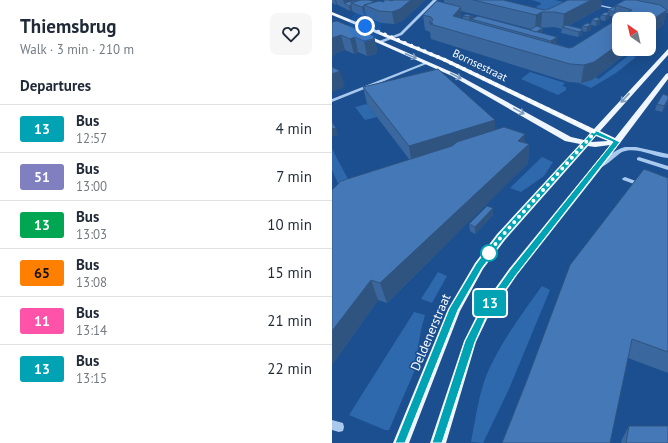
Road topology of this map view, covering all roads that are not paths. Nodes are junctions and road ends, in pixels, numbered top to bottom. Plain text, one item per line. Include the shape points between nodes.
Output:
1 (435, 0) edge
2 (575, 0) edge
3 (626, 11) edge
4 (332, 12) edge
5 (360, 33) edge
6 (392, 38) junction
7 (380, 42) junction
8 (668, 51) edge
9 (427, 63) junction
10 (668, 75) edge
11 (332, 101) edge
12 (595, 132) junction
13 (617, 142) junction
14 (584, 144) junction
15 (637, 150) junction
16 (668, 156) edge
17 (639, 159) dead end
18 (668, 168) edge
19 (596, 169) junction
20 (625, 179) dead end
21 (648, 187) edge
22 (401, 443) edge
23 (438, 443) edge

1 - 6 street via 401,34
2 - 3 street
4 - 6 main road, Bornsestraat
5 - 7 main road, Bornsestraat
6 - 7 street
6 - 12 main road, Bornsestraat via 445,60
7 -> 9 main road, Bornsestraat
8 -> 12 main road, Deldenerstraat
9 - 11 street
9 -> 14 main road, Bornsestraat via 467,82 568,139
10 - 13 main road
12 - 13 main road, Bornsestraat
12 - 14 main road, Deldenerstraat
13 - 14 main road, Bornsestraat
13 - 15 street, Bornsestraat
13 - 19 main road
14 - 22 main road, Deldenerstraat via 501,237 479,266 454,309
15 - 16 street
15 - 19 street via 621,150
17 - 18 street
19 - 23 main road via 513,272 483,315 470,341
20 - 21 street

